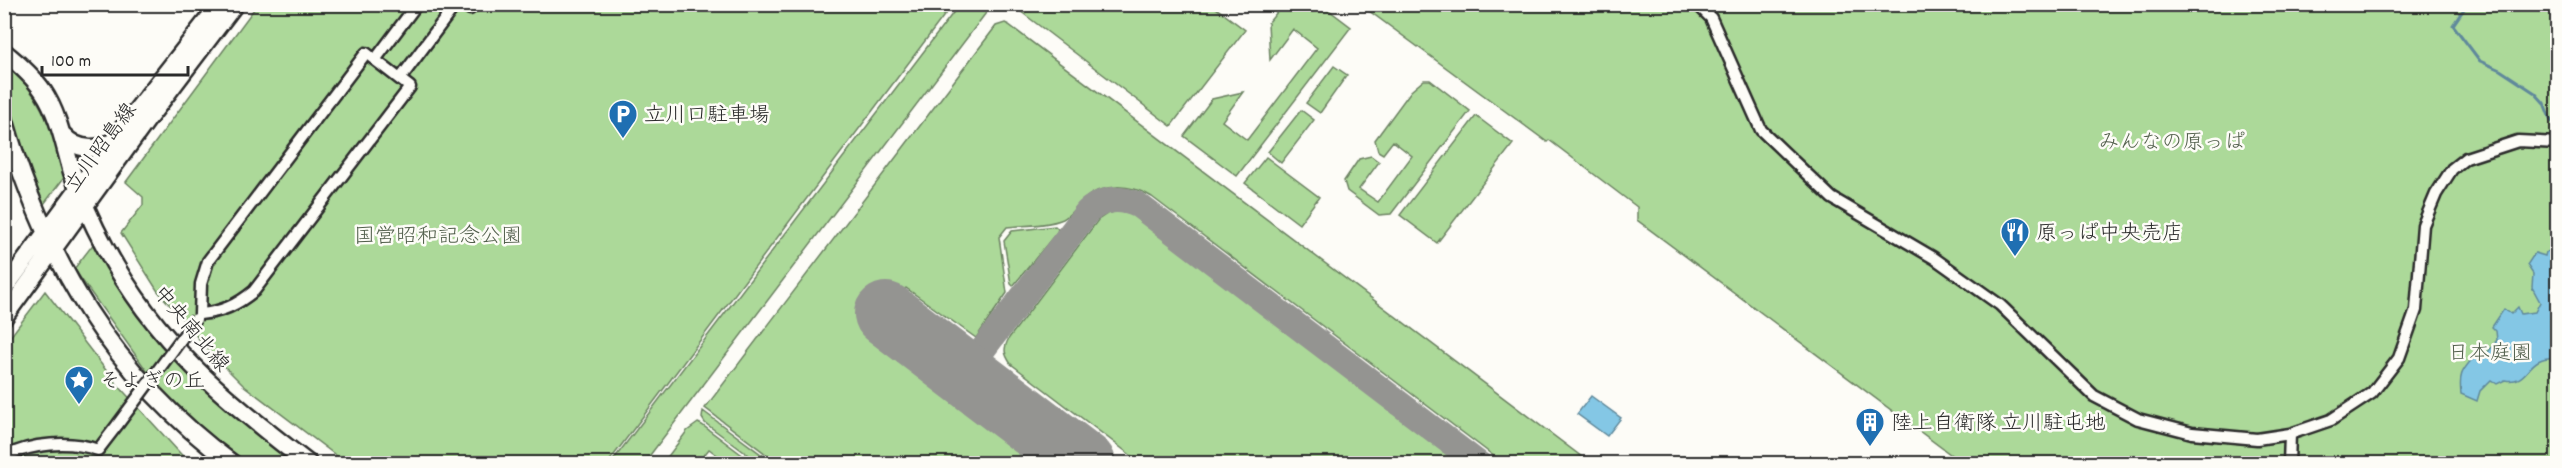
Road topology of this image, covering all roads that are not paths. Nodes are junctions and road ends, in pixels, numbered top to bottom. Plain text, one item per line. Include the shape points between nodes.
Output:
1 (220, 4) edge
2 (235, 4) edge
3 (417, 4) edge
4 (456, 4) edge
5 (465, 4) edge
6 (474, 4) edge
7 (1697, 4) edge
8 (1712, 4) edge
9 (1711, 18) junction
10 (4, 52) edge
11 (375, 60) junction
12 (400, 79) junction
13 (4, 118) edge
14 (62, 134) junction
15 (115, 140) junction
16 (2558, 143) edge
17 (82, 198) junction
18 (45, 234) junction
19 (54, 252) junction
20 (4, 289) edge
21 (4, 317) edge
22 (198, 317) junction
23 (2290, 434) junction
24 (4, 457) edge
25 (233, 464) edge
26 (309, 464) edge
27 (2289, 464) edge

1 - 15 main road, 立川昭島線
2 - 17 main road, 立川昭島線
3 - 11 street
4 - 12 street
5 - 6 street via 470,9
7 - 9 street
8 - 9 street
9 - 23 street via 1761,130 1832,198 1934,258 2000,306 2094,396 2138,419 2192,433 2257,439
10 - 14 main road, 中央南北線 via 44,92
11 - 12 street
11 - 22 street via 366,52 208,261
12 - 22 street via 410,87 254,291 231,307
13 - 18 main road
14 - 15 main road via 73,144 86,148 99,148
14 - 17 main road, 中央南北線
15 - 17 main road, 立川昭島線
16 - 23 street via 2518,141 2466,158 2452,169 2423,225 2416,309 2399,358 2372,393 2331,420
17 - 18 main road, 立川昭島線
17 - 19 main road, 立川昭島線
17 - 26 main road, 中央南北線 via 105,249 163,335 218,392
18 - 19 main road
18 - 20 main road, 立川昭島線
19 - 21 main road, 立川昭島線
19 - 25 main road via 99,328 134,372 169,411
22 - 24 street, bridge via 98,450 63,444
23 - 27 street

